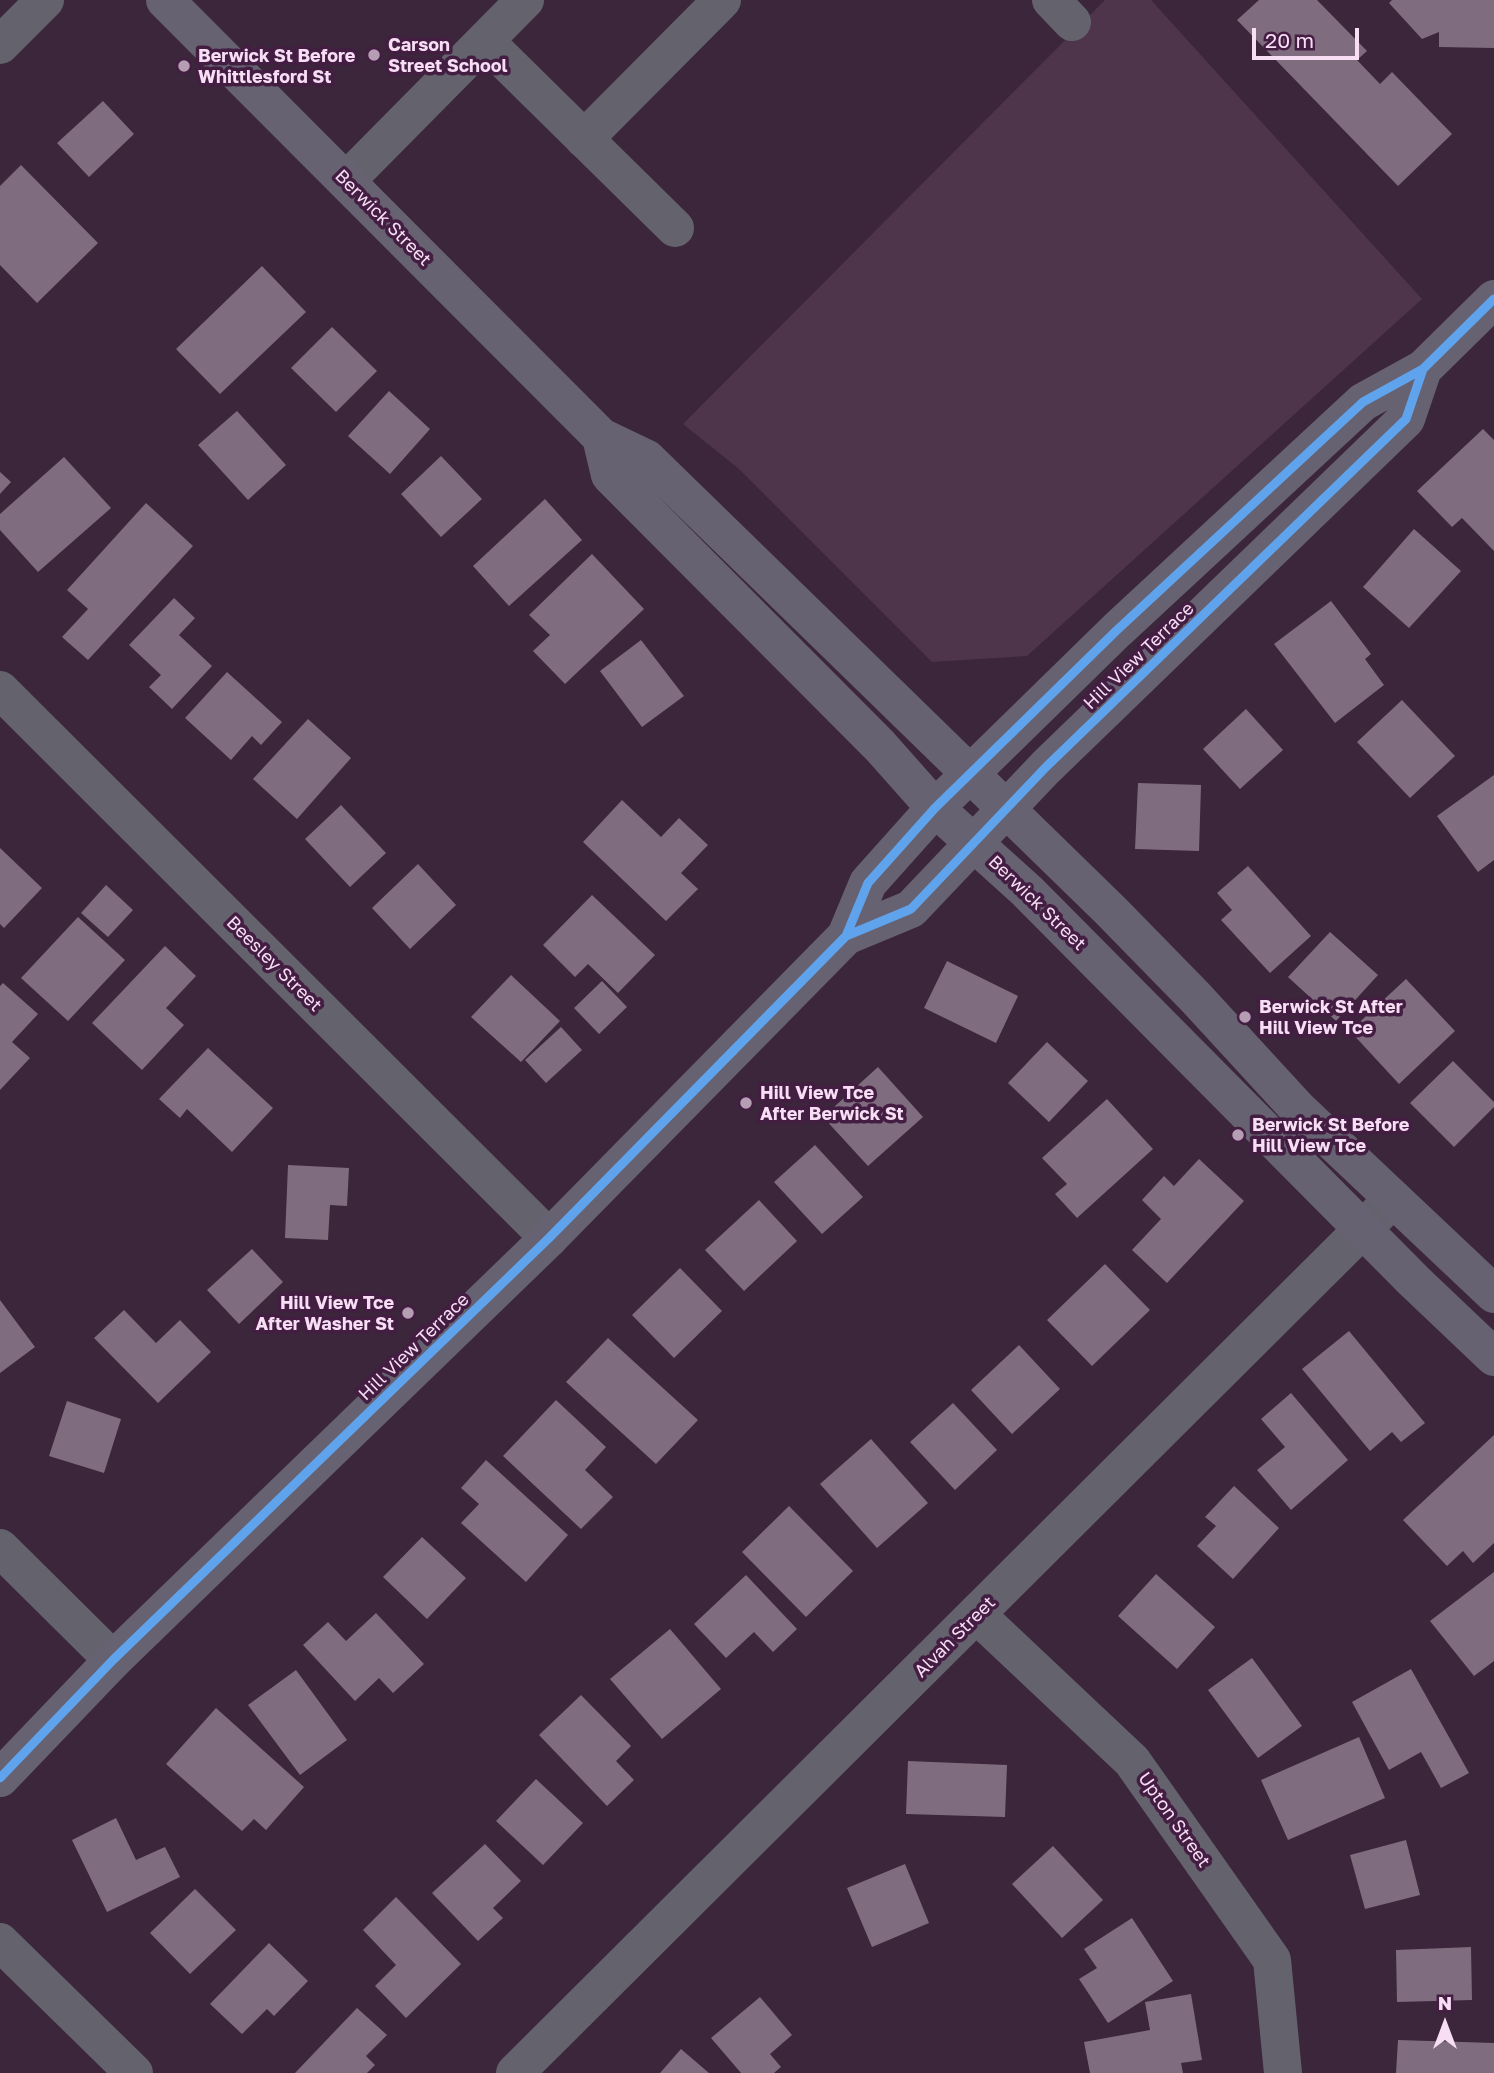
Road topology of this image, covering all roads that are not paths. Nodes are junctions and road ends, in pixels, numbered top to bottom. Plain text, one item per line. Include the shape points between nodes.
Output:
1 (45, 0) edge
2 (165, 0) edge
3 (525, 0) edge
4 (722, 0) edge
5 (485, 41) junction
6 (0, 45) edge
7 (583, 139) junction
8 (346, 181) junction
9 (675, 228) dead end
10 (1494, 299) edge
11 (1423, 369) junction
12 (601, 437) junction
13 (0, 690) edge
14 (969, 775) junction
15 (935, 808) junction
16 (1005, 810) junction
17 (973, 842) junction
18 (846, 936) junction
19 (1394, 1199) junction
20 (1363, 1230) junction
21 (549, 1238) junction
22 (1494, 1294) edge
23 (1494, 1357) edge
24 (0, 1548) edge
25 (977, 1615) junction
26 (113, 1660) junction
27 (0, 1778) edge
28 (0, 1942) edge
29 (134, 2073) edge
30 (515, 2073) edge
31 (1283, 2073) edge

1 - 6 street
2 - 8 main road, Berwick Street
3 - 5 street
4 - 7 street
5 - 7 street
5 - 8 street
7 - 9 street
8 - 12 main road, Berwick Street
10 - 11 main road, Hill View Terrace
11 - 14 main road, Hill View Terrace via 1363,402 1116,631
11 - 16 main road, Hill View Terrace via 1406,419
12 - 14 main road, Berwick Street via 647,459
12 - 15 main road, Berwick Street via 610,475 880,746
13 - 21 street, Beesley Street
14 - 15 main road, Hill View Terrace
14 - 16 main road, Berwick Street
15 - 17 main road, Berwick Street
15 - 18 main road, Hill View Terrace via 868,883
16 - 17 main road, Hill View Terrace
16 - 19 main road, Berwick Street via 1196,998 1298,1109
17 - 18 main road, Hill View Terrace via 911,909
17 - 20 main road, Berwick Street
18 - 21 main road, Hill View Terrace
19 - 20 street, Alvah Street
19 - 22 main road, Berwick Street
20 - 23 main road, Berwick Street
20 - 25 street, Alvah Street
21 - 26 main road, Hill View Terrace
24 - 26 street
25 - 30 street, Alvah Street
25 - 31 street, Upton Street via 1132,1761 1272,1960
26 - 27 main road, Hill View Terrace
28 - 29 street

